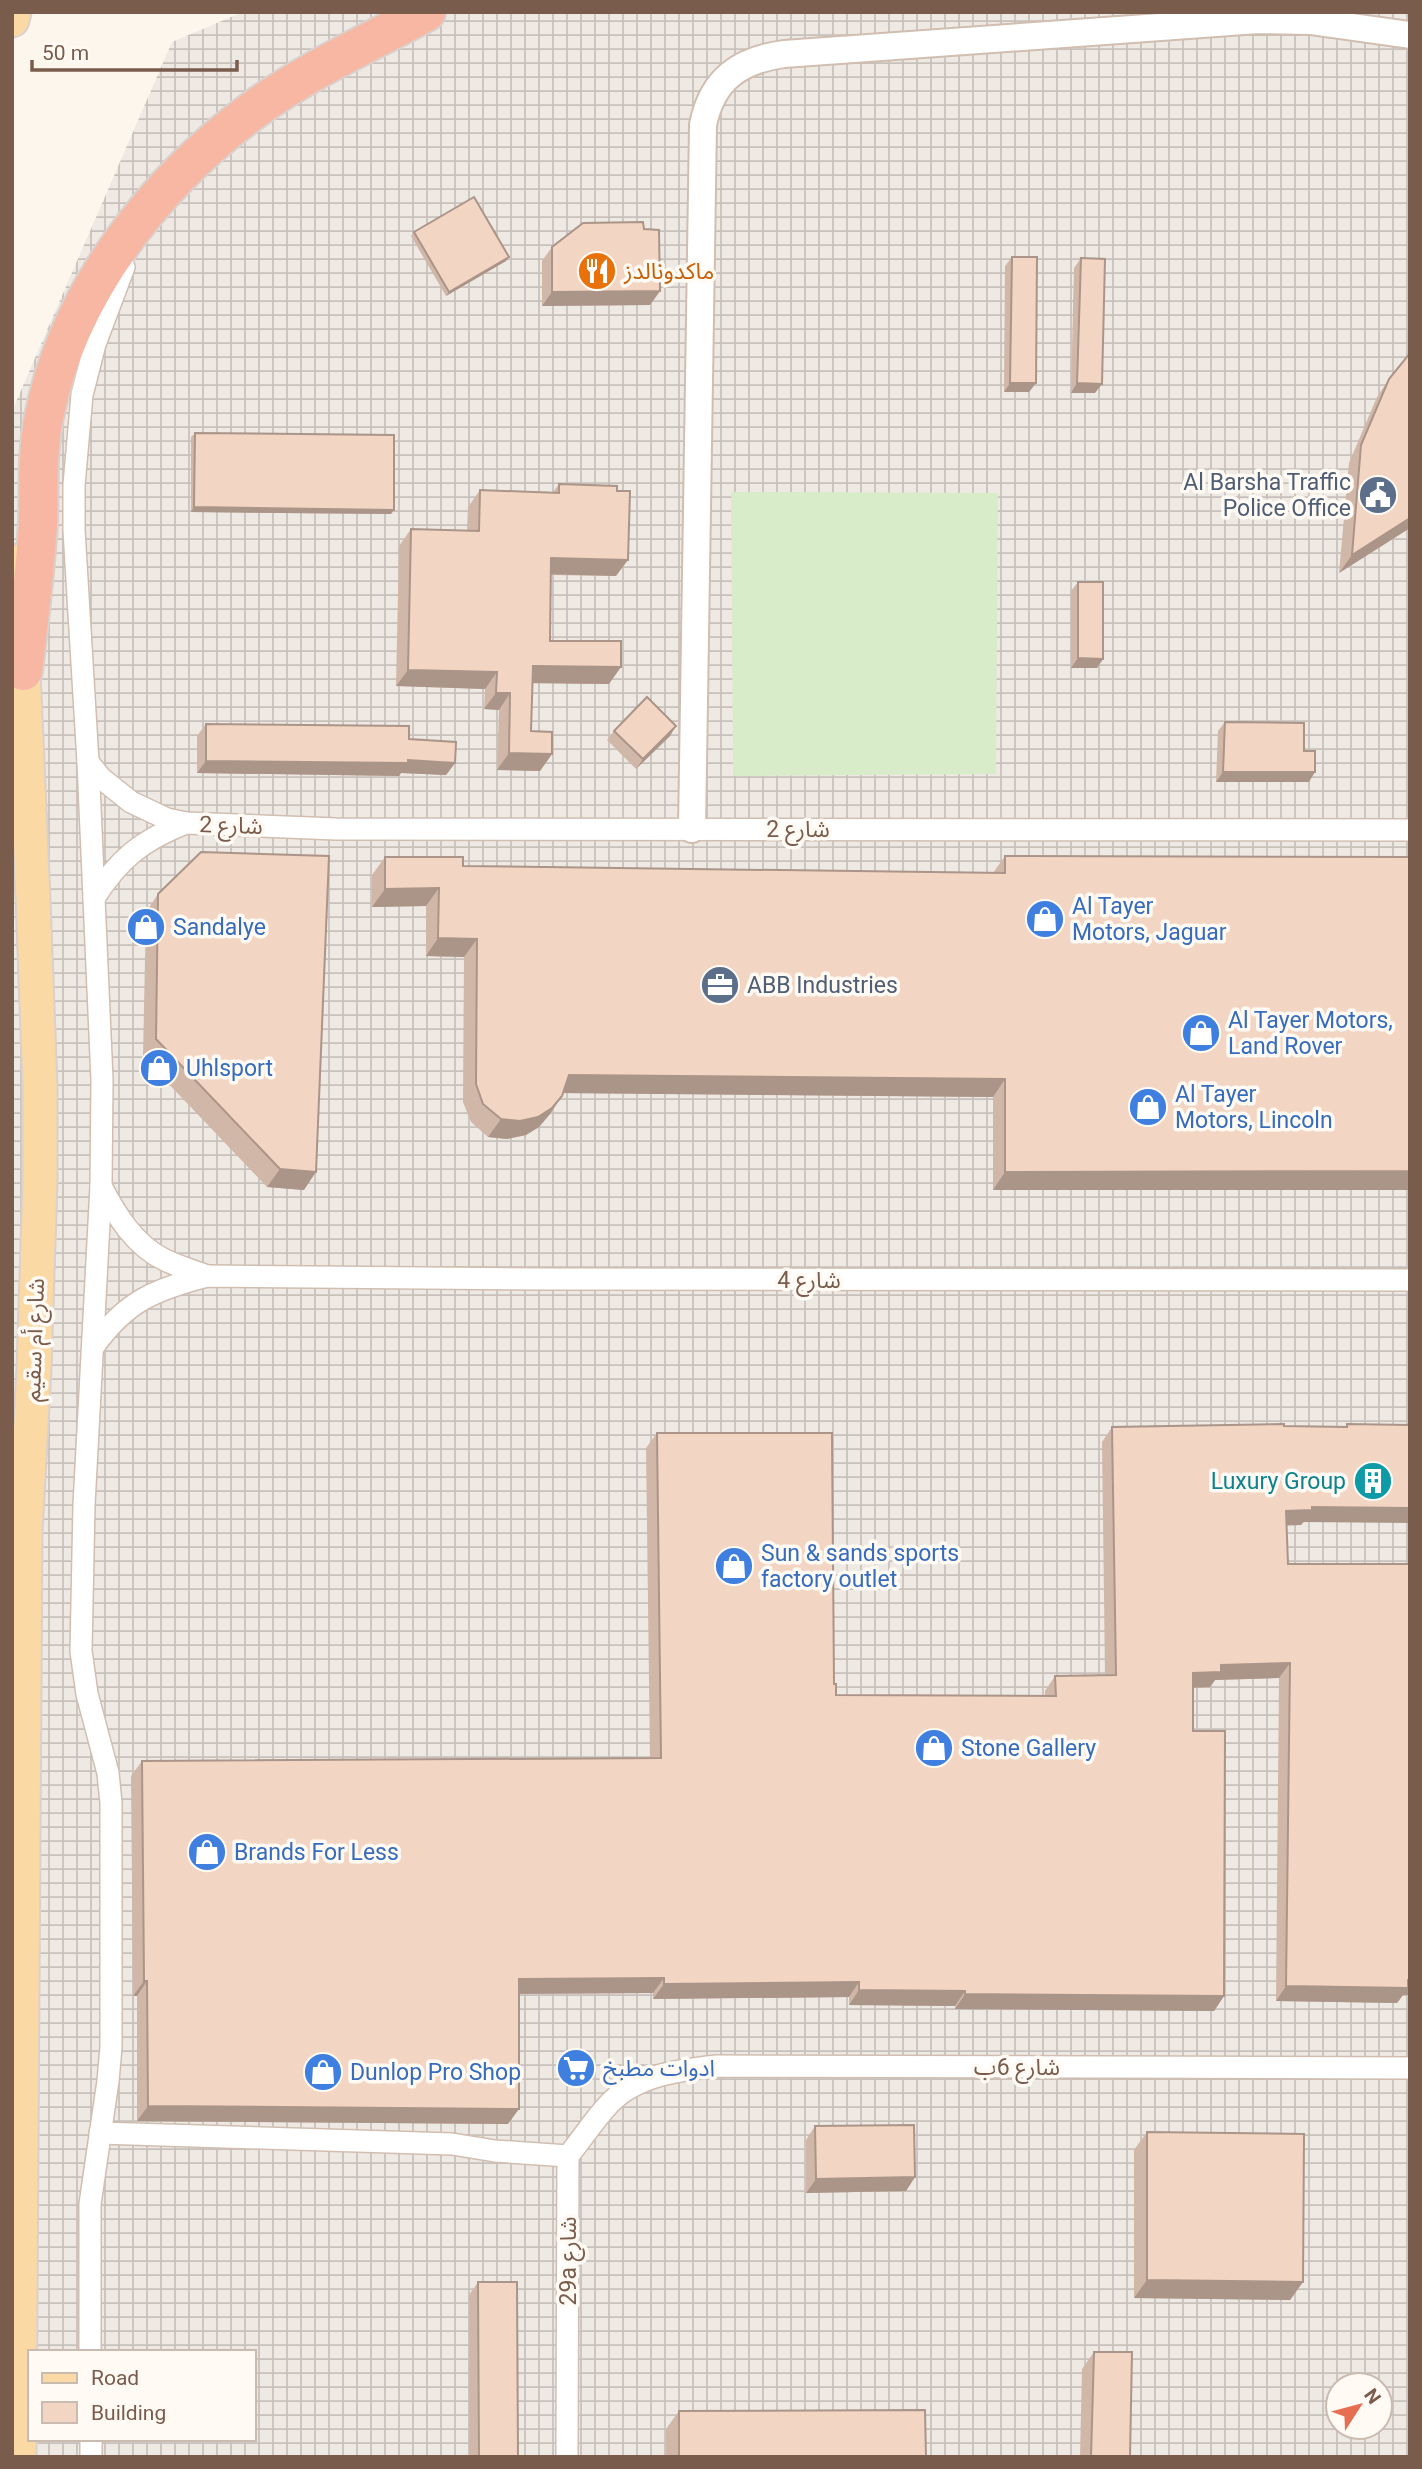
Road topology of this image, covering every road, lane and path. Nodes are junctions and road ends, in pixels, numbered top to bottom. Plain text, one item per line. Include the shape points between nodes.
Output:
1 (14, 12) edge
2 (426, 12) edge
3 (12, 20) edge
4 (1410, 35) edge
5 (156, 201) junction
6 (12, 561) edge
7 (23, 671) junction
8 (89, 762) junction
9 (186, 823) junction
10 (692, 829) junction
11 (1410, 830) edge
12 (94, 898) junction
13 (101, 1186) junction
14 (207, 1276) junction
15 (1410, 1280) edge
16 (94, 1346) junction
17 (1410, 2068) edge
18 (100, 2133) junction
19 (569, 2156) junction
20 (90, 2350) edge
21 (19, 2457) edge
22 (567, 2457) edge

1 - 3 main road
2 - 5 highway via 256,108 196,159
4 - 10 street via 1310,21 1258,20 785,54 743,65 726,78 713,94 703,125
5 - 7 highway via 79,312 52,383 43,419 36,554
5 - 8 street via 111,295 82,395 74,530
6 - 7 main road, شارع أم سقيم
7 - 21 main road, شارع أم سقيم via 40,1182 25,1532
8 - 9 street, شارع 2 via 131,802
8 - 12 street
9 - 10 street, شارع 2 via 336,829
9 - 12 street, شارع 2 via 142,844 115,869
10 - 11 street, شارع 2
12 - 13 street via 102,1080
13 - 14 street, شارع 4 via 120,1221 148,1249
13 - 16 street
14 - 15 street, شارع 4
14 - 16 street, شارع 4 via 145,1296 125,1309
16 - 18 street via 81,1651 111,1803 112,2025
17 - 19 street, شارع 6ب via 717,2066 671,2073 628,2088 596,2118
18 - 19 street via 452,2144
18 - 20 street via 89,2233
19 - 22 street, 29a شارع

